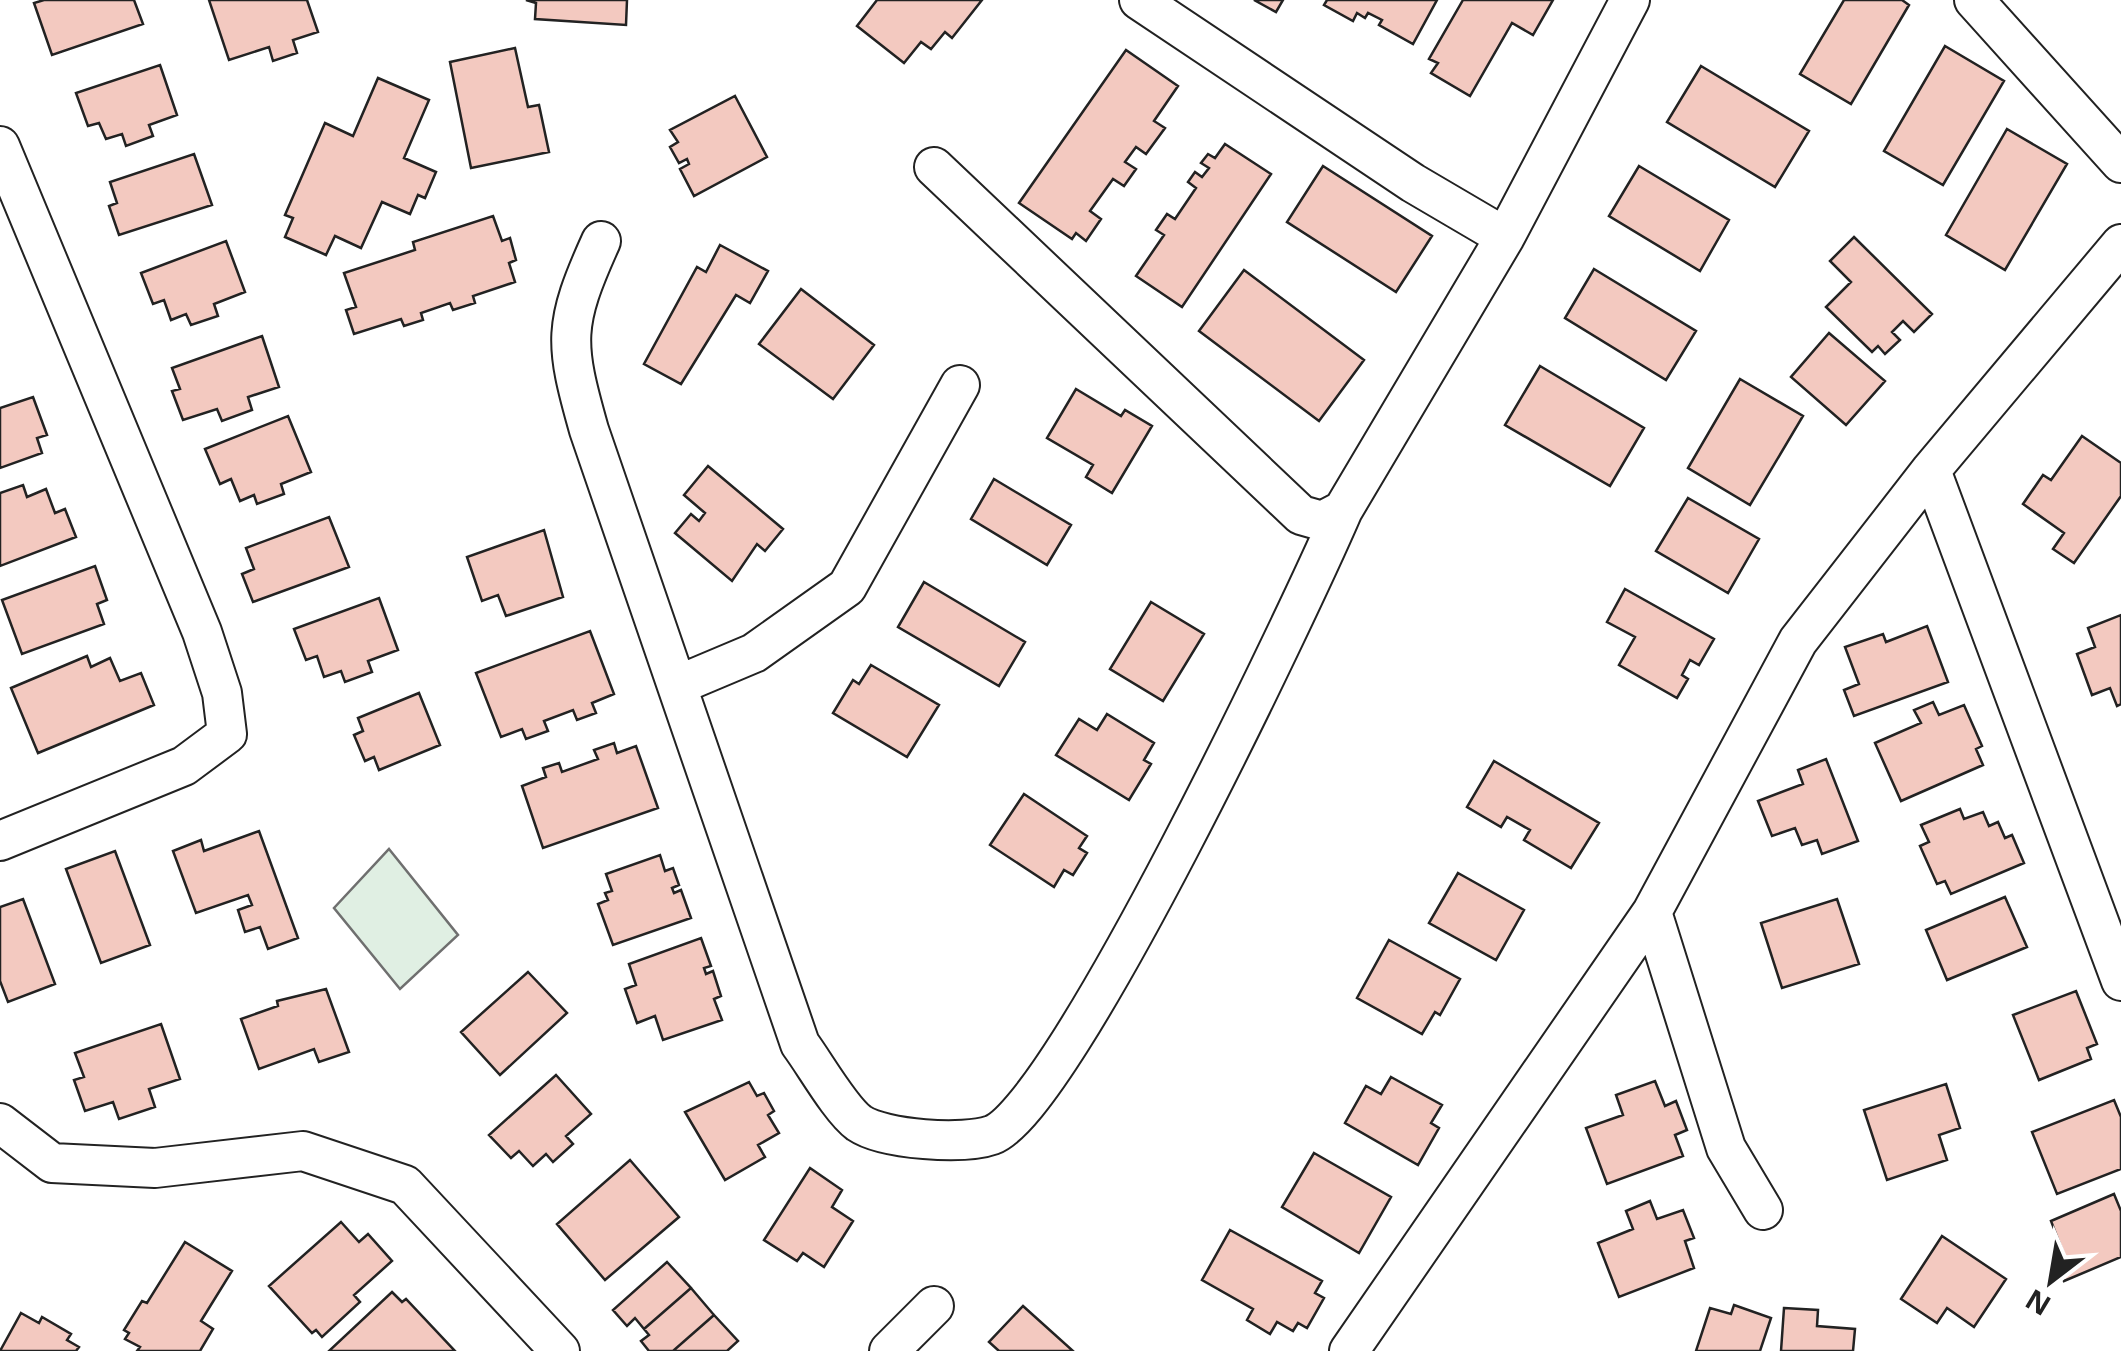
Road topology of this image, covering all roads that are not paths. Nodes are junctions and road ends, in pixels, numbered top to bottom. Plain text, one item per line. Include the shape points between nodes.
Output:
1 (1139, 0) edge
2 (1630, 0) edge
3 (1974, 0) edge
4 (0, 146) edge
5 (2121, 163) edge
6 (934, 167) dead end
7 (1505, 237) junction
8 (601, 241) dead end
9 (2121, 244) edge
10 (960, 385) dead end
11 (1930, 470) junction
12 (1343, 510) junction
13 (678, 685) junction
14 (0, 841) edge
15 (1652, 912) junction
16 (2121, 981) edge
17 (0, 1123) edge
18 (1764, 1210) dead end
19 (934, 1306) dead end
20 (560, 1351) edge
21 (889, 1351) edge
22 (1349, 1351) edge

1 - 7 street via 1426,192
2 - 7 street
3 - 5 street
4 - 14 street via 202,632 228,734 184,766
6 - 12 street via 1300,515 1322,522
7 - 12 street
8 - 13 street via 576,296 568,358
9 - 11 street
10 - 13 street via 847,587 754,653
11 - 15 street via 1798,640
11 - 16 street
12 - 13 street via 1206,793 1066,1053 1034,1100 994,1134 930,1143 860,1123 800,1044
15 - 18 street via 1726,1148
15 - 22 street
17 - 20 street via 52,1162 154,1168 302,1151 406,1185
19 - 21 street

